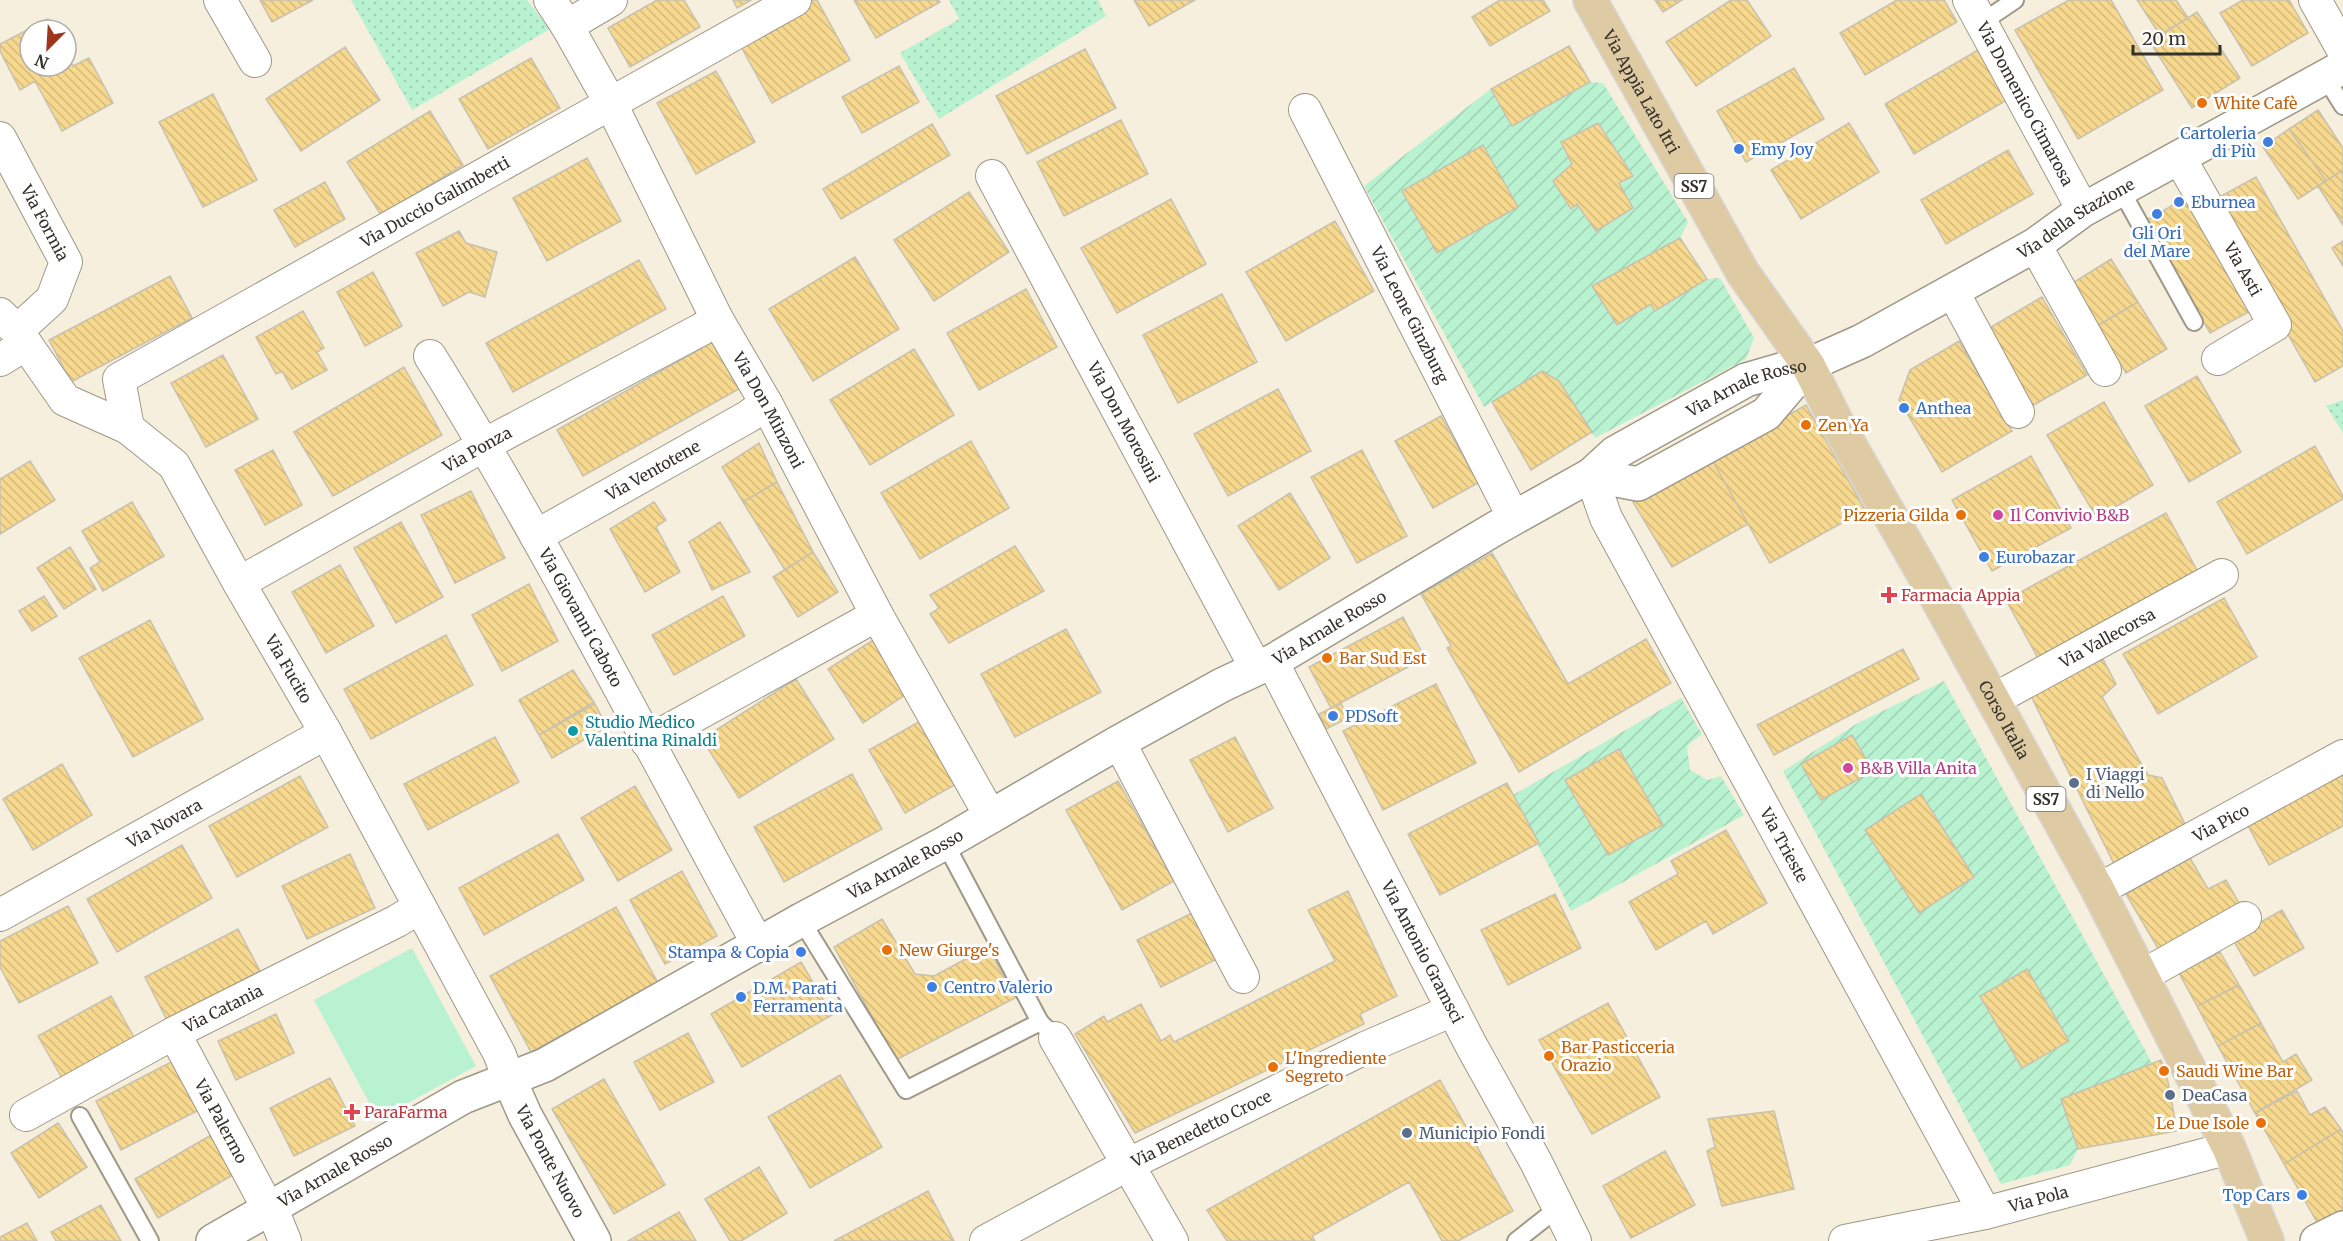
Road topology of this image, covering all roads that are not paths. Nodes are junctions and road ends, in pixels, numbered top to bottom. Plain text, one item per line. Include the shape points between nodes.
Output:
1 (220, 0) edge
2 (550, 0) edge
3 (611, 0) edge
4 (795, 0) edge
5 (1590, 0) edge
6 (2015, 0) edge
7 (2314, 0) edge
8 (1975, 12) edge
9 (567, 26) junction
10 (2343, 50) edge
11 (255, 62) dead end
12 (2334, 72) edge
13 (611, 104) junction
14 (2343, 106) edge
15 (1305, 110) dead end
16 (0, 138) edge
17 (2179, 157) junction
18 (992, 176) dead end
19 (2121, 190) junction
20 (2083, 210) junction
21 (2035, 245) junction
22 (1953, 292) junction
23 (717, 319) junction
24 (2194, 322) dead end
25 (11, 337) edge
26 (430, 356) dead end
27 (2218, 359) dead end
28 (1808, 365) junction
29 (2105, 370) dead end
30 (766, 403) junction
31 (2018, 412) dead end
32 (128, 428) junction
33 (485, 445) junction
34 (1592, 475) junction
35 (1514, 518) junction
36 (536, 536) junction
37 (2222, 575) dead end
38 (239, 583) junction
39 (877, 615) junction
40 (1265, 665) junction
41 (1993, 700) junction
42 (326, 732) junction
43 (647, 742) junction
44 (1119, 742) junction
45 (2343, 756) edge
46 (991, 817) junction
47 (945, 843) junction
48 (2098, 890) junction
49 (420, 907) junction
50 (0, 915) edge
51 (2245, 918) dead end
52 (801, 920) junction
53 (759, 946) junction
54 (1243, 976) dead end
55 (2142, 976) junction
56 (1453, 1011) junction
57 (1048, 1030) junction
58 (174, 1033) junction
59 (510, 1081) junction
60 (26, 1115) dead end
61 (80, 1116) dead end
62 (2229, 1148) junction
63 (1127, 1165) junction
64 (1558, 1208) junction
65 (272, 1209) junction
66 (1970, 1224) edge
67 (2343, 1228) edge
68 (593, 1240) edge
69 (150, 1241) edge
70 (213, 1241) edge
71 (285, 1241) edge
72 (986, 1241) edge
73 (1172, 1241) edge
74 (1515, 1241) edge
75 (1575, 1241) edge
76 (1845, 1241) edge
77 (2267, 1241) edge
78 (2317, 1241) edge

1 - 11 street
2 - 9 street, Via Don Minzoni
3 - 9 street
4 - 13 street, Via Duccio Galimberti
5 - 28 main road, Via Appia Lato Itri / SS7 via 1743,273
6 - 8 lane
7 - 10 street
8 - 20 street, Via Domenico Cimarosa
9 - 13 street, Via Don Minzoni
12 - 14 lane
12 - 17 street, Via della Stazione
13 - 23 street, Via Don Minzoni
13 - 32 street, Via Duccio Galimberti via 119,379
15 - 35 street, Via Leone Ginzburg
16 - 25 street, Via Formia via 66,262 52,299
17 - 19 street, Via della Stazione
17 - 27 street, Via Asti via 2275,325
18 - 40 street, Via Don Morosini
19 - 20 street, Via della Stazione
19 - 24 lane
20 - 21 street, Via della Stazione
21 - 22 street, Via della Stazione
21 - 29 street
22 - 28 street, Via della Stazione
22 - 31 street
23 - 30 street, Via Don Minzoni
23 - 33 street, Via Ponza
25 - 32 street, Via Fucito via 65,400
26 - 33 street, Via Giovanni Caboto
28 - 34 street, Via Arnale Rosso via 1746,380 1615,453
28 - 41 main road, Corso Italia / SS7
30 - 36 street, Via Ventotene
30 - 39 street, Via Don Minzoni
32 - 38 street, Via Fucito via 174,465
33 - 36 street, Via Giovanni Caboto
33 - 38 street, Via Ponza
34 - 35 street, Via Arnale Rosso
34 - 66 street, Via Trieste via 1612,528
35 - 40 street, Via Arnale Rosso
36 - 43 street, Via Giovanni Caboto
37 - 41 street, Via Vallecorsa
38 - 42 street, Via Fucito
39 - 43 street
39 - 46 street, Via Don Minzoni
40 - 44 street, Via Arnale Rosso
40 - 56 street, Via Antonio Gramsci via 1278,673
41 - 48 main road, Corso Italia / SS7
42 - 49 street, Via Fucito
42 - 50 street, Via Novara
43 - 53 street, Via Giovanni Caboto
44 - 46 street, Via Arnale Rosso
44 - 54 street
45 - 48 street, Via Pico
46 - 47 street, Via Arnale Rosso
47 - 52 street, Via Arnale Rosso
47 - 57 lane
48 - 55 main road, Corso Italia / SS7
49 - 58 street, Via Catania
49 - 59 street, Via Fucito via 499,1053
51 - 55 street
52 - 53 street, Via Arnale Rosso
52 - 57 lane via 906,1090
53 - 59 street, Via Arnale Rosso
55 - 62 main road, Corso Italia / SS7
56 - 63 street, Via Benedetto Croce via 1365,1048
56 - 64 street, Via Antonio Gramsci
57 - 63 street
58 - 60 street, Via Catania
58 - 65 street, Via Palermo
59 - 65 street, Via Arnale Rosso via 463,1097
59 - 68 street, Via Ponte Nuovo
61 - 69 lane
62 - 66 street, Via Pola
62 - 77 main road, Corso Italia / SS7
63 - 72 street, Via Benedetto Croce
63 - 73 street
64 - 74 lane
64 - 75 street, Via Antonio Gramsci
65 - 70 street, Via Arnale Rosso
65 - 71 street, Via Palermo
66 - 76 street, Via Pola
67 - 78 street

